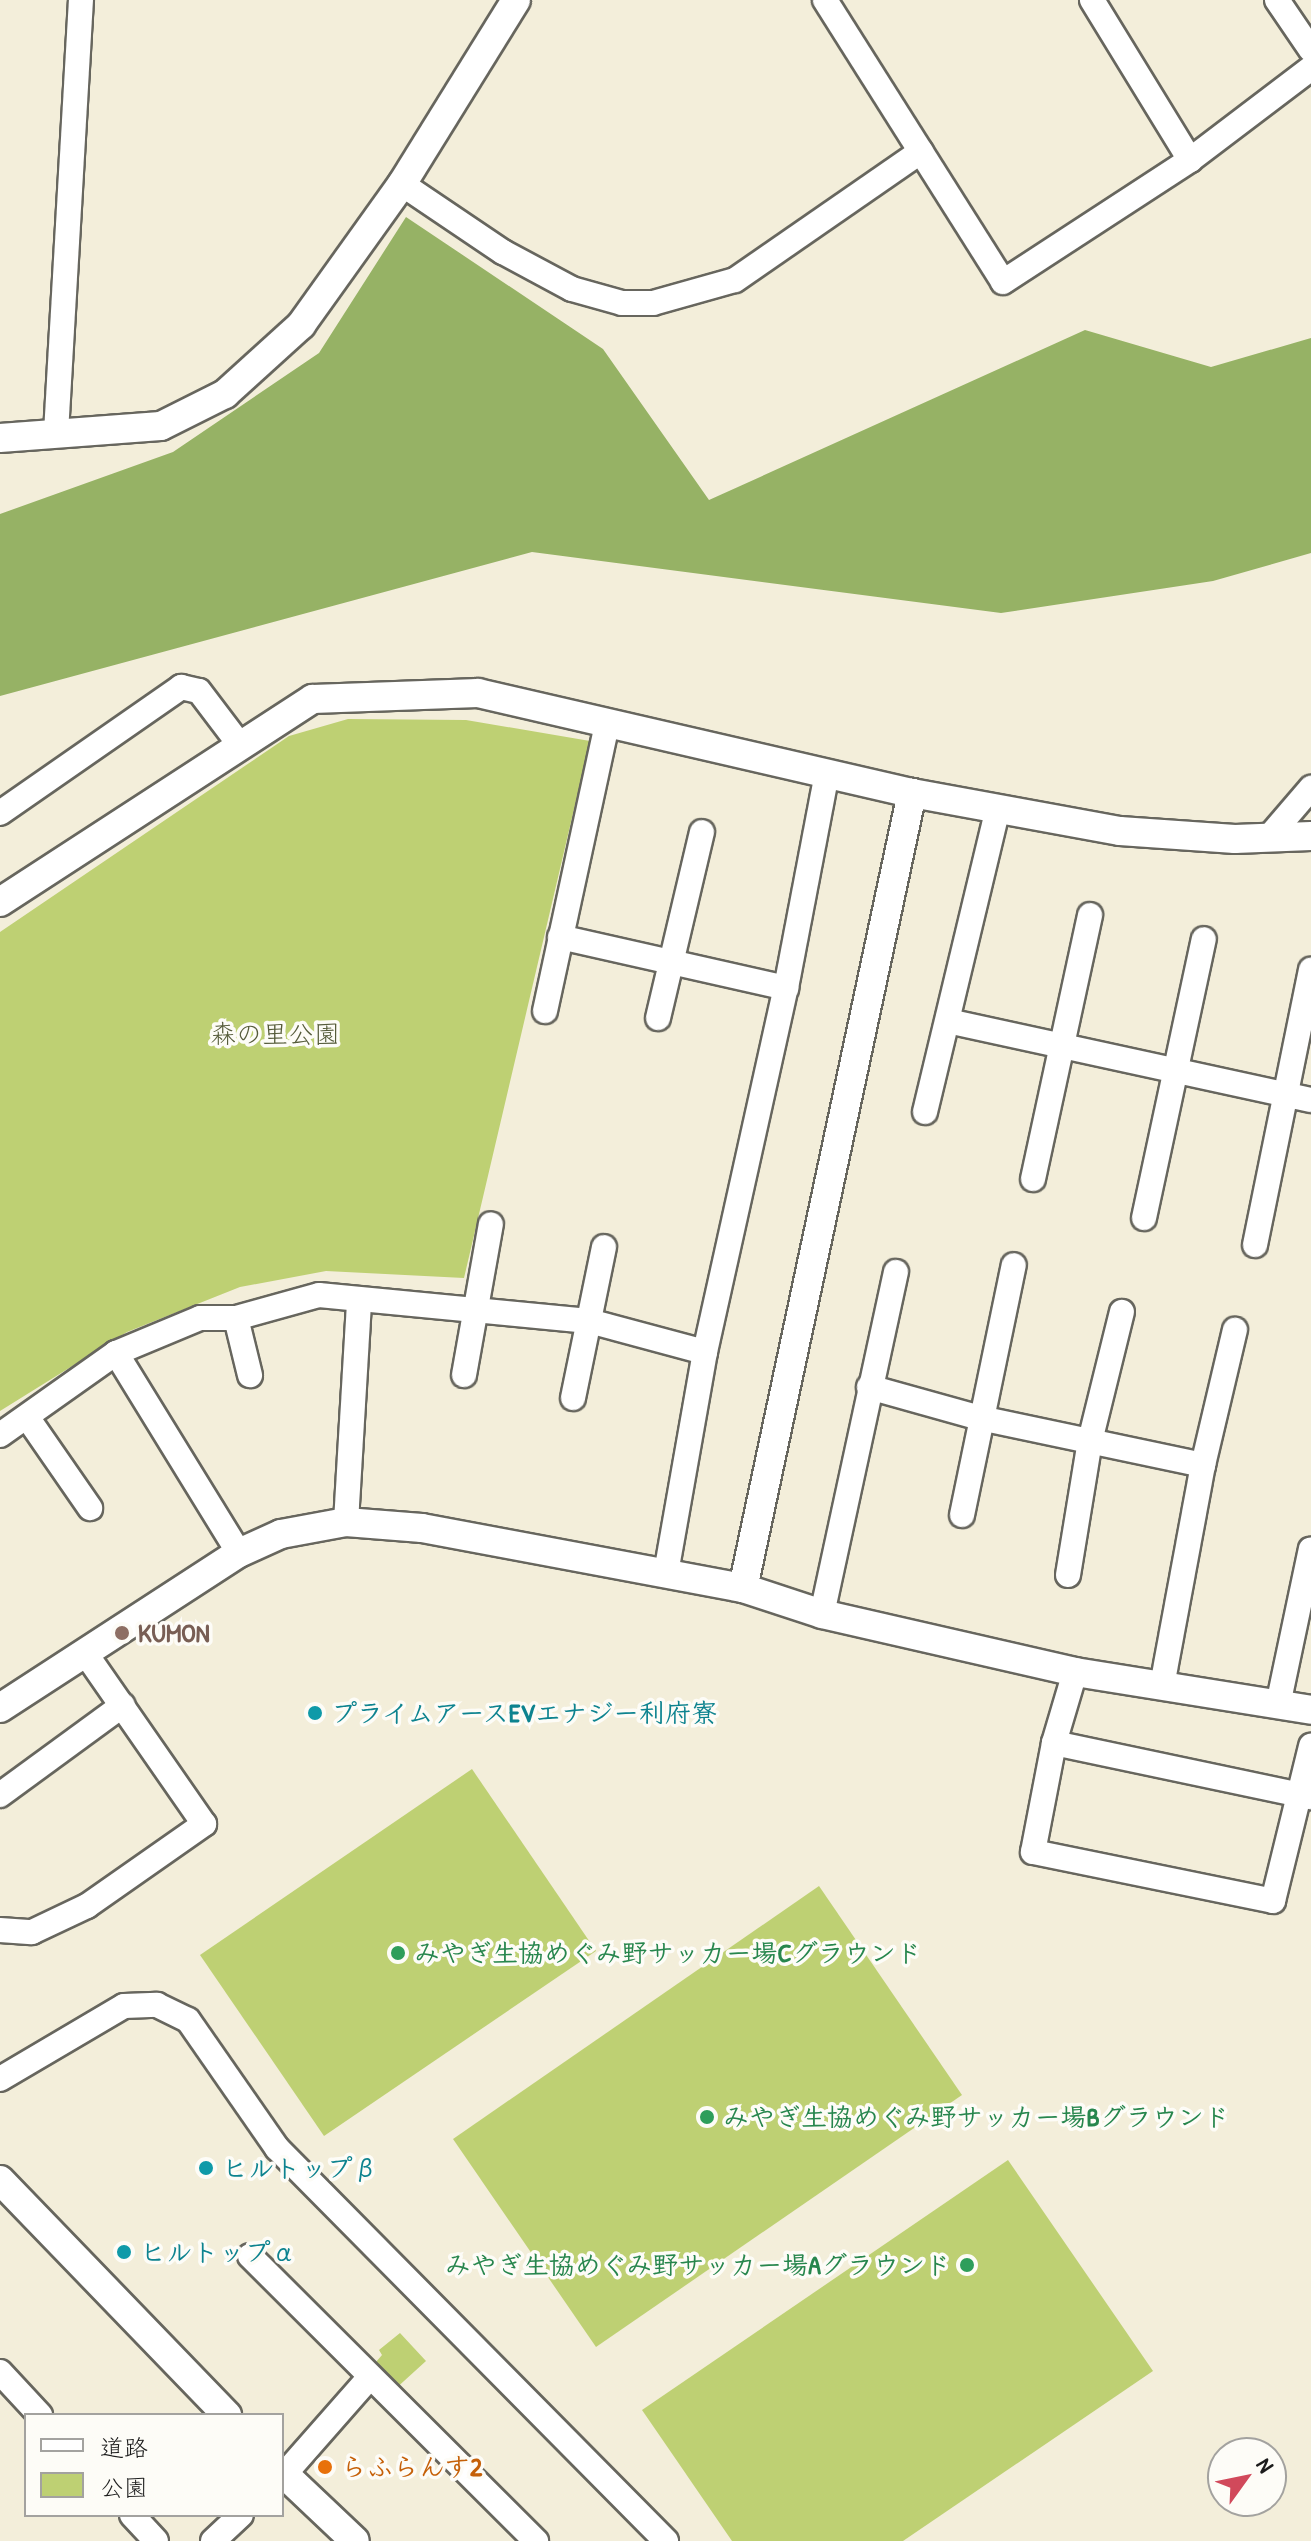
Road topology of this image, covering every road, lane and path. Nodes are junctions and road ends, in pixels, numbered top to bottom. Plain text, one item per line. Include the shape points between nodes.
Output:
1 (81, 0) edge
2 (516, 0) edge
3 (825, 0) edge
4 (1092, 0) edge
5 (1277, 0) edge
6 (1311, 50) edge
7 (1311, 68) edge
8 (921, 151) junction
9 (1190, 160) junction
10 (402, 184) junction
11 (56, 433) junction
12 (0, 438) edge
13 (607, 725) junction
14 (240, 745) junction
15 (827, 774) junction
16 (1311, 788) edge
17 (912, 793) junction
18 (997, 811) junction
19 (0, 813) edge
20 (702, 832) dead end
21 (1311, 836) edge
22 (1269, 837) junction
23 (0, 902) edge
24 (1090, 915) dead end
25 (560, 937) junction
26 (1204, 939) dead end
27 (673, 965) junction
28 (1311, 970) edge
29 (786, 988) junction
30 (545, 1011) dead end
31 (658, 1018) dead end
32 (948, 1021) junction
33 (1060, 1046) junction
34 (1176, 1069) junction
35 (1285, 1095) junction
36 (1311, 1100) edge
37 (925, 1112) dead end
38 (1033, 1179) dead end
39 (1144, 1218) dead end
40 (491, 1224) dead end
41 (1255, 1245) dead end
42 (604, 1247) dead end
43 (1014, 1265) dead end
44 (896, 1272) dead end
45 (359, 1300) junction
46 (473, 1307) junction
47 (1122, 1312) dead end
48 (236, 1318) junction
49 (589, 1321) junction
50 (1235, 1330) dead end
51 (705, 1352) junction
52 (116, 1353) junction
53 (250, 1375) dead end
54 (464, 1375) dead end
55 (869, 1387) junction
56 (573, 1398) dead end
57 (27, 1417) junction
58 (980, 1418) junction
59 (0, 1435) edge
60 (1090, 1441) junction
61 (1203, 1465) junction
62 (90, 1508) dead end
63 (962, 1515) dead end
64 (346, 1522) junction
65 (1311, 1549) edge
66 (239, 1553) junction
67 (666, 1573) junction
68 (1068, 1575) dead end
69 (743, 1588) junction
70 (822, 1614) junction
71 (85, 1653) junction
72 (1075, 1672) junction
73 (1162, 1686) junction
74 (123, 1705) junction
75 (1278, 1705) junction
76 (0, 1708) edge
77 (1311, 1710) edge
78 (1054, 1743) junction
79 (1311, 1746) edge
80 (0, 1795) edge
81 (1304, 1797) edge
82 (0, 1930) edge
83 (0, 2079) edge
84 (0, 2180) edge
85 (250, 2256) dead end
86 (0, 2372) edge
87 (370, 2377) junction
88 (38, 2413) edge
89 (225, 2413) edge
90 (284, 2473) edge
91 (284, 2475) edge
92 (134, 2517) edge
93 (239, 2517) edge
94 (156, 2541) edge
95 (213, 2541) edge
96 (355, 2541) edge
97 (536, 2541) edge
98 (666, 2541) edge

1 - 11 street
2 - 10 street
3 - 8 street
4 - 9 street
5 - 6 street
7 - 9 street
8 - 9 street via 1003,282
8 - 10 street via 735,280 653,303 622,303 572,289 503,252
10 - 11 street via 301,325 225,394 161,426
11 - 12 street
13 - 14 street via 478,693 376,693 313,699
13 - 15 street
13 - 25 street
14 - 19 street via 199,691 181,687
14 - 23 street
15 - 17 street
15 - 29 street
16 - 22 street
17 - 18 street
17 - 69 street
18 - 22 street via 1120,831
18 - 32 street
20 - 27 street
21 - 22 street
24 - 33 street
25 - 27 street
25 - 30 street
26 - 34 street
27 - 29 street
27 - 31 street
28 - 35 street
29 - 51 street
32 - 33 street
32 - 37 street
33 - 34 street
33 - 38 street
34 - 35 street
34 - 39 street
35 - 36 street
35 - 41 street
40 - 46 street
42 - 49 street
43 - 58 street
44 - 55 street
45 - 46 street
45 - 48 street via 319,1295
45 - 64 street
46 - 49 street
46 - 54 street
47 - 60 street
48 - 52 street via 200,1318
48 - 53 street
49 - 51 street
49 - 56 street
50 - 61 street
51 - 67 street
52 - 57 street
52 - 66 street
55 - 58 street
55 - 70 street
57 - 59 street
57 - 62 street
58 - 60 street
58 - 63 street
60 - 61 street
60 - 68 street
61 - 73 street
64 - 66 street via 281,1534
64 - 67 street via 422,1528
65 - 75 street
66 - 71 street
67 - 69 street
69 - 70 street
70 - 72 street
71 - 74 street
71 - 76 street
72 - 73 street
72 - 78 street
73 - 75 street
74 - 80 street
74 - 82 street via 204,1824 87,1906 32,1932
75 - 77 street
78 - 81 street
78 - 81 street via 1033,1852 1273,1901
79 - 81 street
83 - 98 street via 124,2006 157,2005 188,2020 277,2148
84 - 89 street
85 - 87 street
86 - 88 street
87 - 90 street
87 - 97 street
91 - 96 street
92 - 94 street
93 - 95 street

